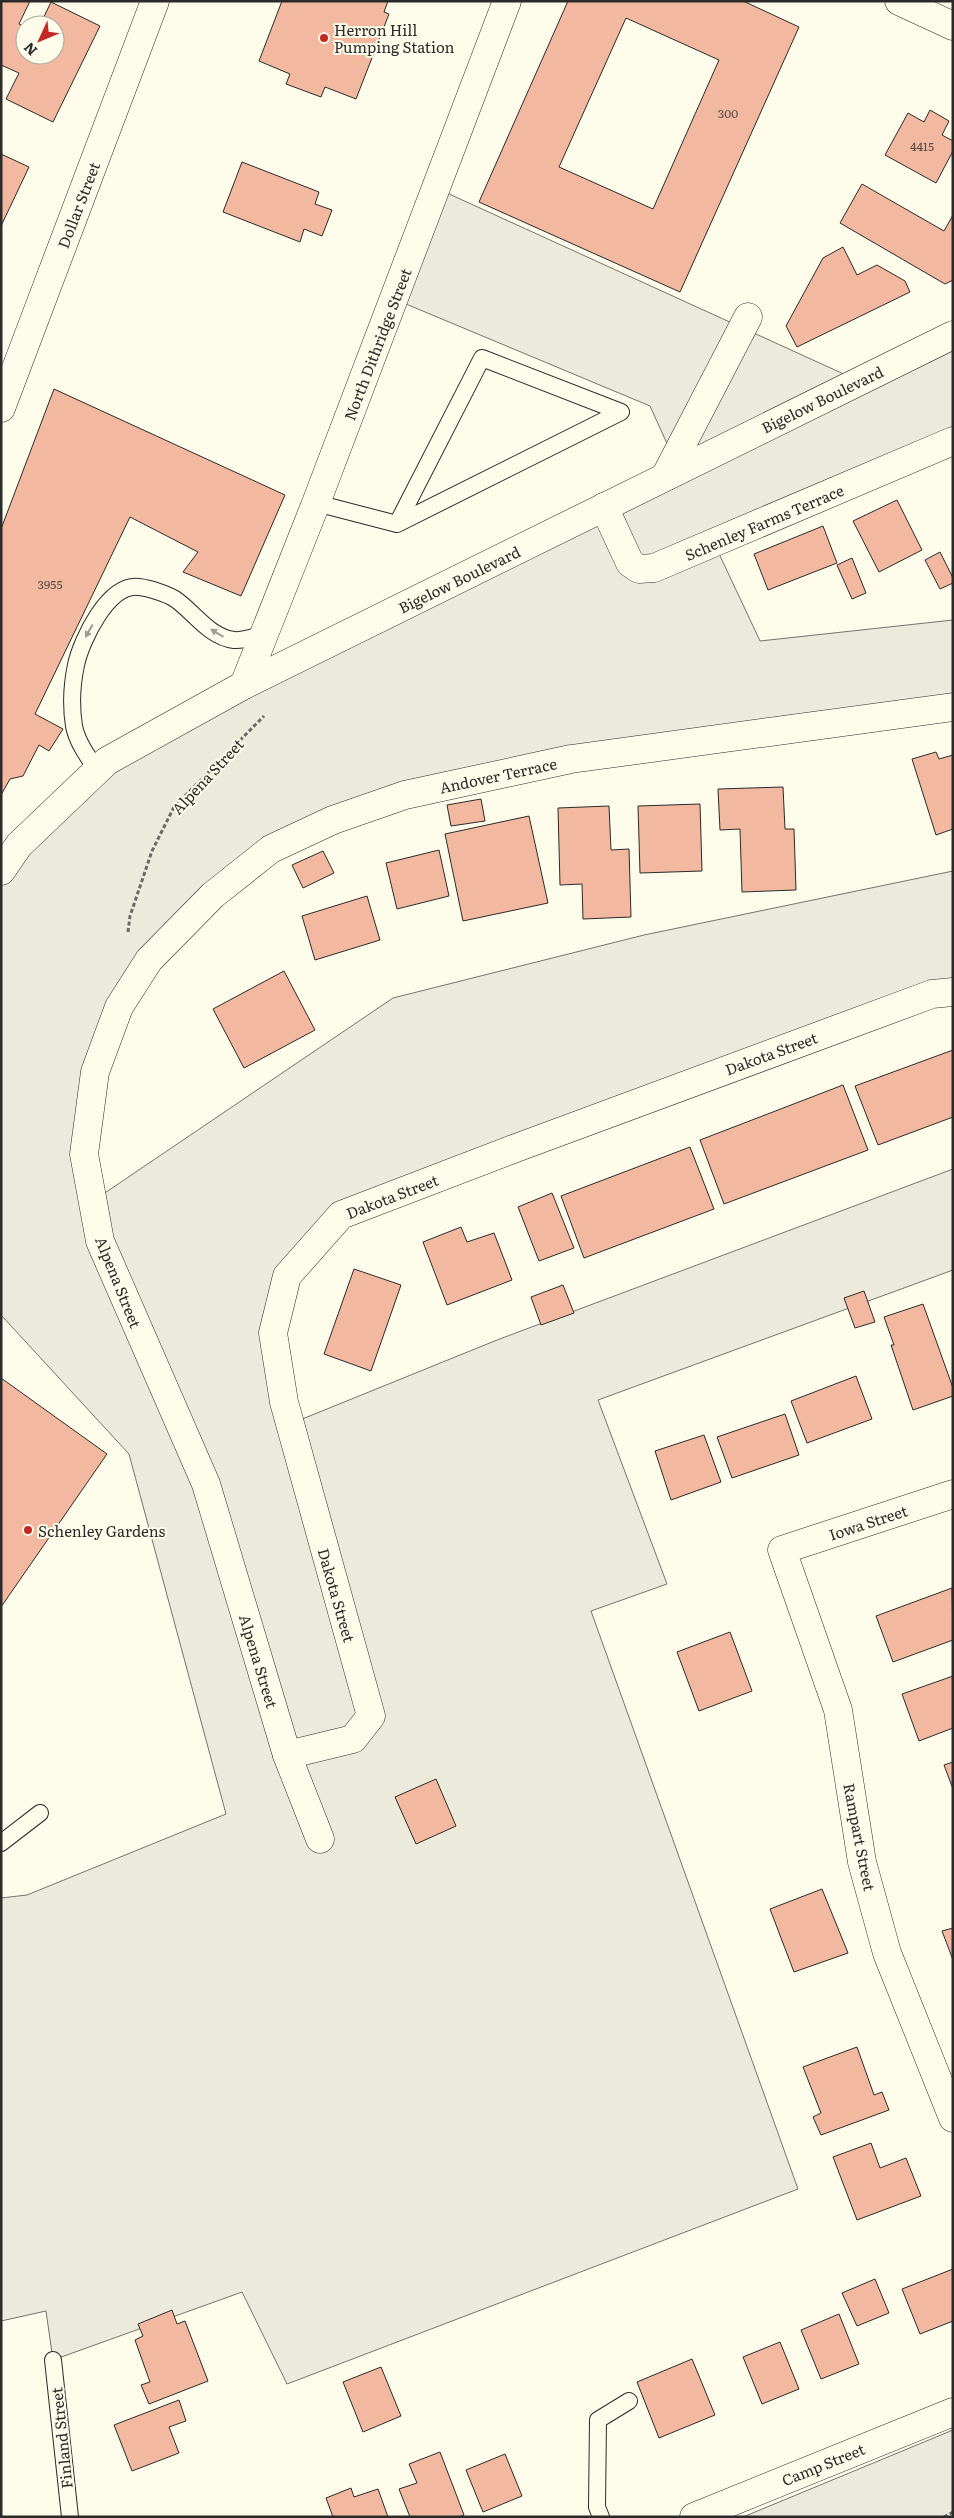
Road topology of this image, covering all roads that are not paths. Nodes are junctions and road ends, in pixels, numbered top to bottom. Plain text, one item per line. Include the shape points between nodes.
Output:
1 (155, 1) edge
2 (507, 1) edge
3 (899, 1) edge
4 (953, 26) edge
5 (748, 317) dead end
6 (953, 335) edge
7 (1, 408) edge
8 (953, 441) edge
9 (664, 477) junction
10 (316, 503) junction
11 (604, 507) junction
12 (397, 524) junction
13 (264, 634) junction
14 (244, 685) junction
15 (953, 707) edge
16 (97, 770) junction
17 (1, 871) edge
18 (953, 992) edge
19 (119, 1007) joint
20 (953, 1494) edge
21 (782, 1550) joint
22 (287, 1755) junction
23 (40, 1814) dead end
24 (320, 1840) dead end
25 (1, 1842) edge
26 (953, 2118) edge
27 (53, 2360) dead end
28 (628, 2401) dead end
29 (953, 2412) edge
30 (70, 2517) edge
31 (602, 2517) edge
32 (694, 2517) edge

1 - 7 street, Dollar Street
2 - 10 street, North Dithridge Street
3 - 4 street
5 - 9 street
6 - 9 street, Bigelow Boulevard
8 - 11 street, Schenley Farms Terrace via 654,568 639,569 630,563
9 - 11 street, Bigelow Boulevard
10 - 12 lane
10 - 13 street, North Dithridge Street
11 - 14 street, Bigelow Boulevard
12 - 12 lane via 518,463 621,412 482,358
13 - 14 street, North Dithridge Street
13 -> 16 lane via 244,640 221,637 174,599 138,587 113,596 100,611 80,648 75,666 74,728 83,750
14 - 16 street, Bigelow Boulevard via 107,761
15 - 19 street, Andover Terrace via 571,759 405,795 342,817 272,849 213,895 149,960
16 - 17 street, Bigelow Boulevard via 19,845
18 - 22 street, Dakota Street via 923,998 341,1215 287,1276 273,1332 284,1402 371,1716 353,1739
19 - 22 street, Alpena Street via 95,1072 84,1154 100,1241 206,1484
20 - 21 street, Iowa Street
21 - 26 street, Rampart Street via 838,1710 862,1862 887,1953
22 - 24 street, Alpena Street
23 - 25 lane
27 - 30 lane, Finland Street
28 - 31 lane via 598,2420 597,2507
29 - 32 street, Camp Street

